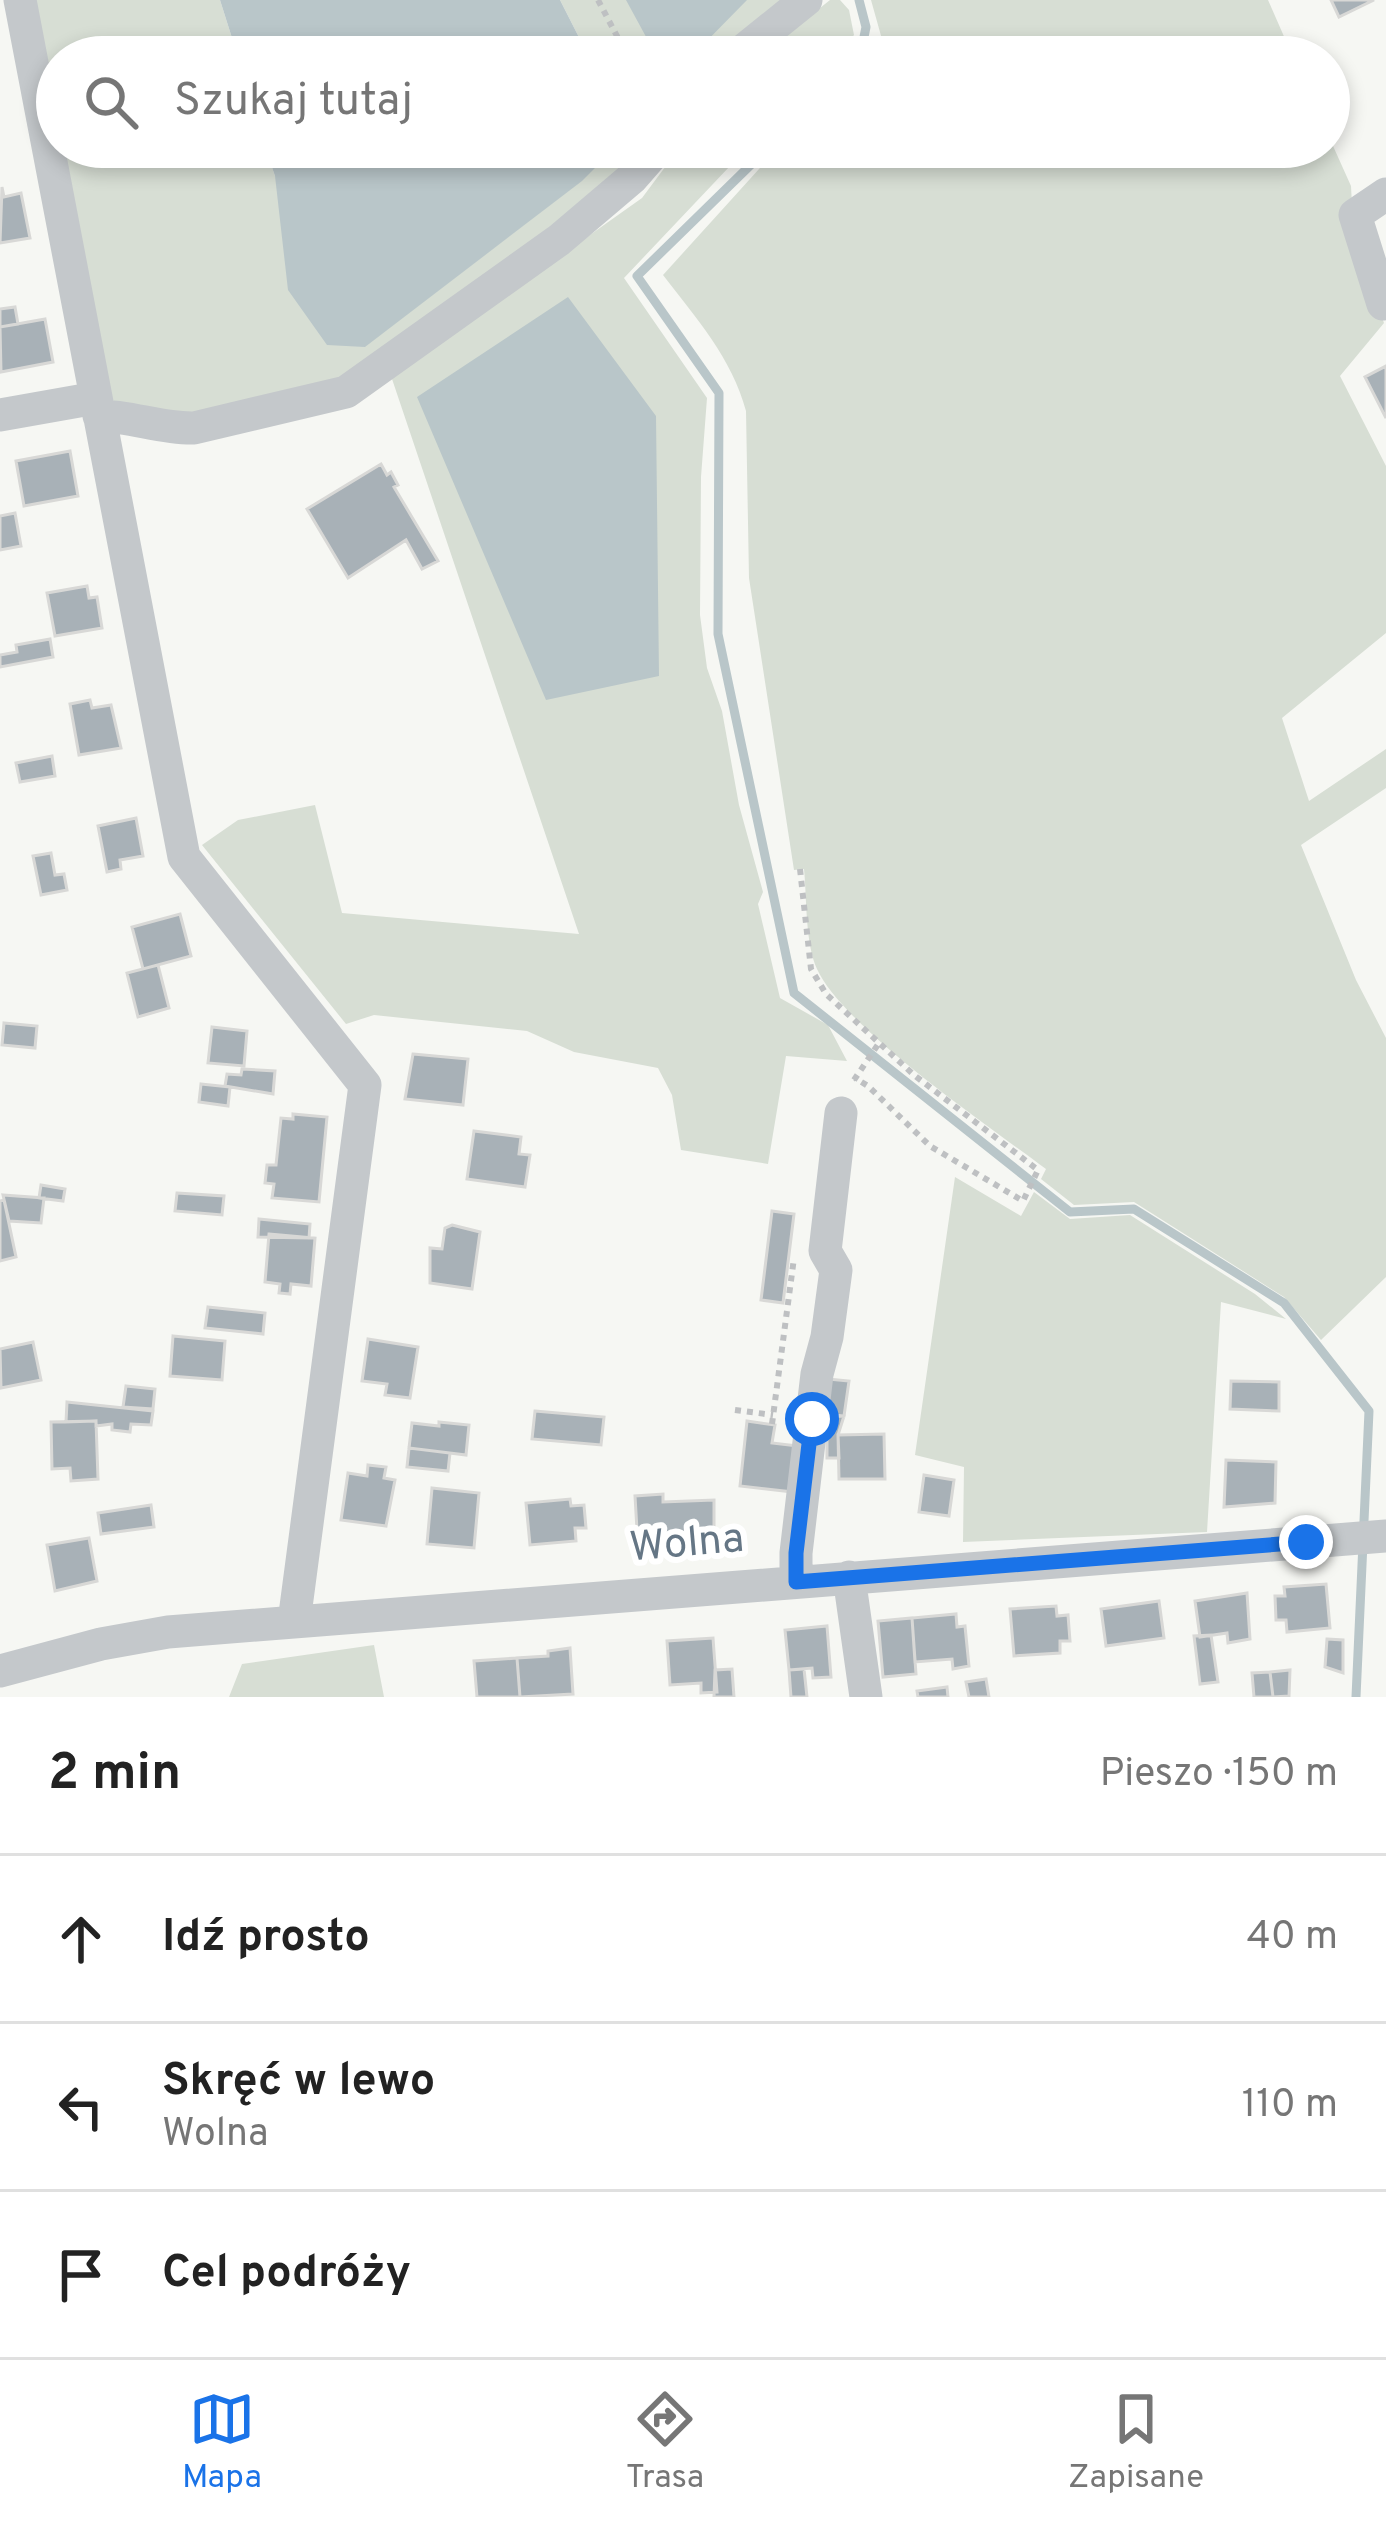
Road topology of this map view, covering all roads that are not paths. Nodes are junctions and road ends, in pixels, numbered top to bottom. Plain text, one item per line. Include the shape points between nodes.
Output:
1 (20, 0) edge
2 (806, 0) edge
3 (761, 36) edge
4 (36, 83) edge
5 (52, 168) edge
6 (640, 168) edge
7 (1386, 194) edge
8 (1383, 304) dead end
9 (98, 407) junction
10 (0, 415) edge
11 (841, 1113) dead end
12 (1370, 1537) edge
13 (849, 1576) junction
14 (796, 1582) junction
15 (294, 1622) junction
16 (1, 1672) edge
17 (866, 1697) edge

1 - 4 street
2 - 3 street
5 - 9 street
6 - 9 street via 585,220 346,392 194,428
7 - 8 street via 1355,215
9 - 10 street
9 - 15 street via 184,857 365,1085
11 - 14 street via 825,1251 836,1270
12 - 13 street, Wolna
13 - 14 street, Wolna
13 - 17 street
14 - 15 street, Wolna
15 - 16 street, Wolna via 129,1638

